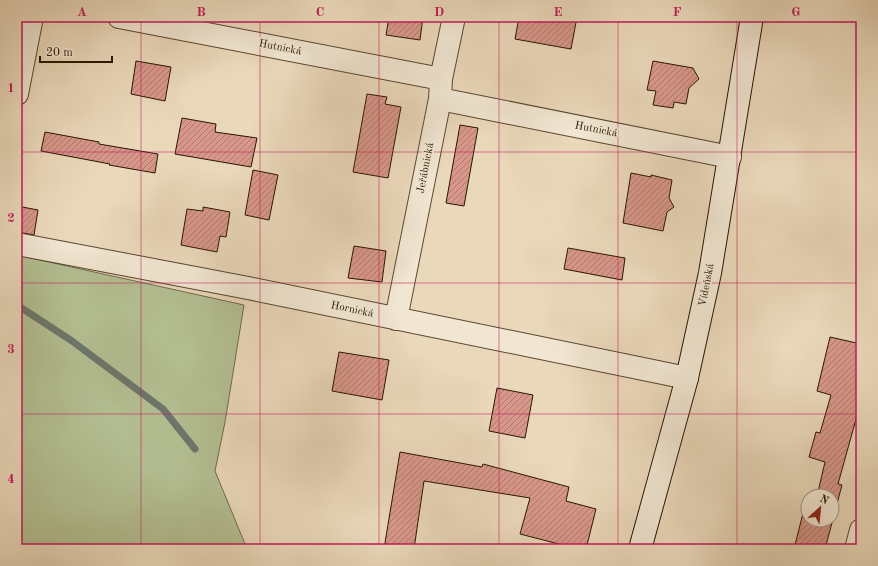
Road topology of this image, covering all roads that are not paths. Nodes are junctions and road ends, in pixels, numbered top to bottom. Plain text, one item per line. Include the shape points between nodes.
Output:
1 (32, 17) edge
2 (119, 17) edge
3 (454, 17) edge
4 (752, 17) edge
5 (440, 89) junction
6 (17, 94) edge
7 (730, 157) junction
8 (17, 244) edge
9 (396, 319) junction
10 (687, 378) junction
11 (861, 530) edge
12 (640, 549) edge
13 (856, 549) edge

1 - 6 street
2 - 5 street, Hutnická
3 - 5 street, Jeřábnická
4 - 7 street, Vídeňská
5 - 7 street, Hutnická
5 - 9 street, Jeřábnická
7 - 10 street, Vídeňská via 710,273
8 - 9 street, Hornická
9 - 10 street, Hornická
10 - 12 street, Vídeňská
11 - 13 street

